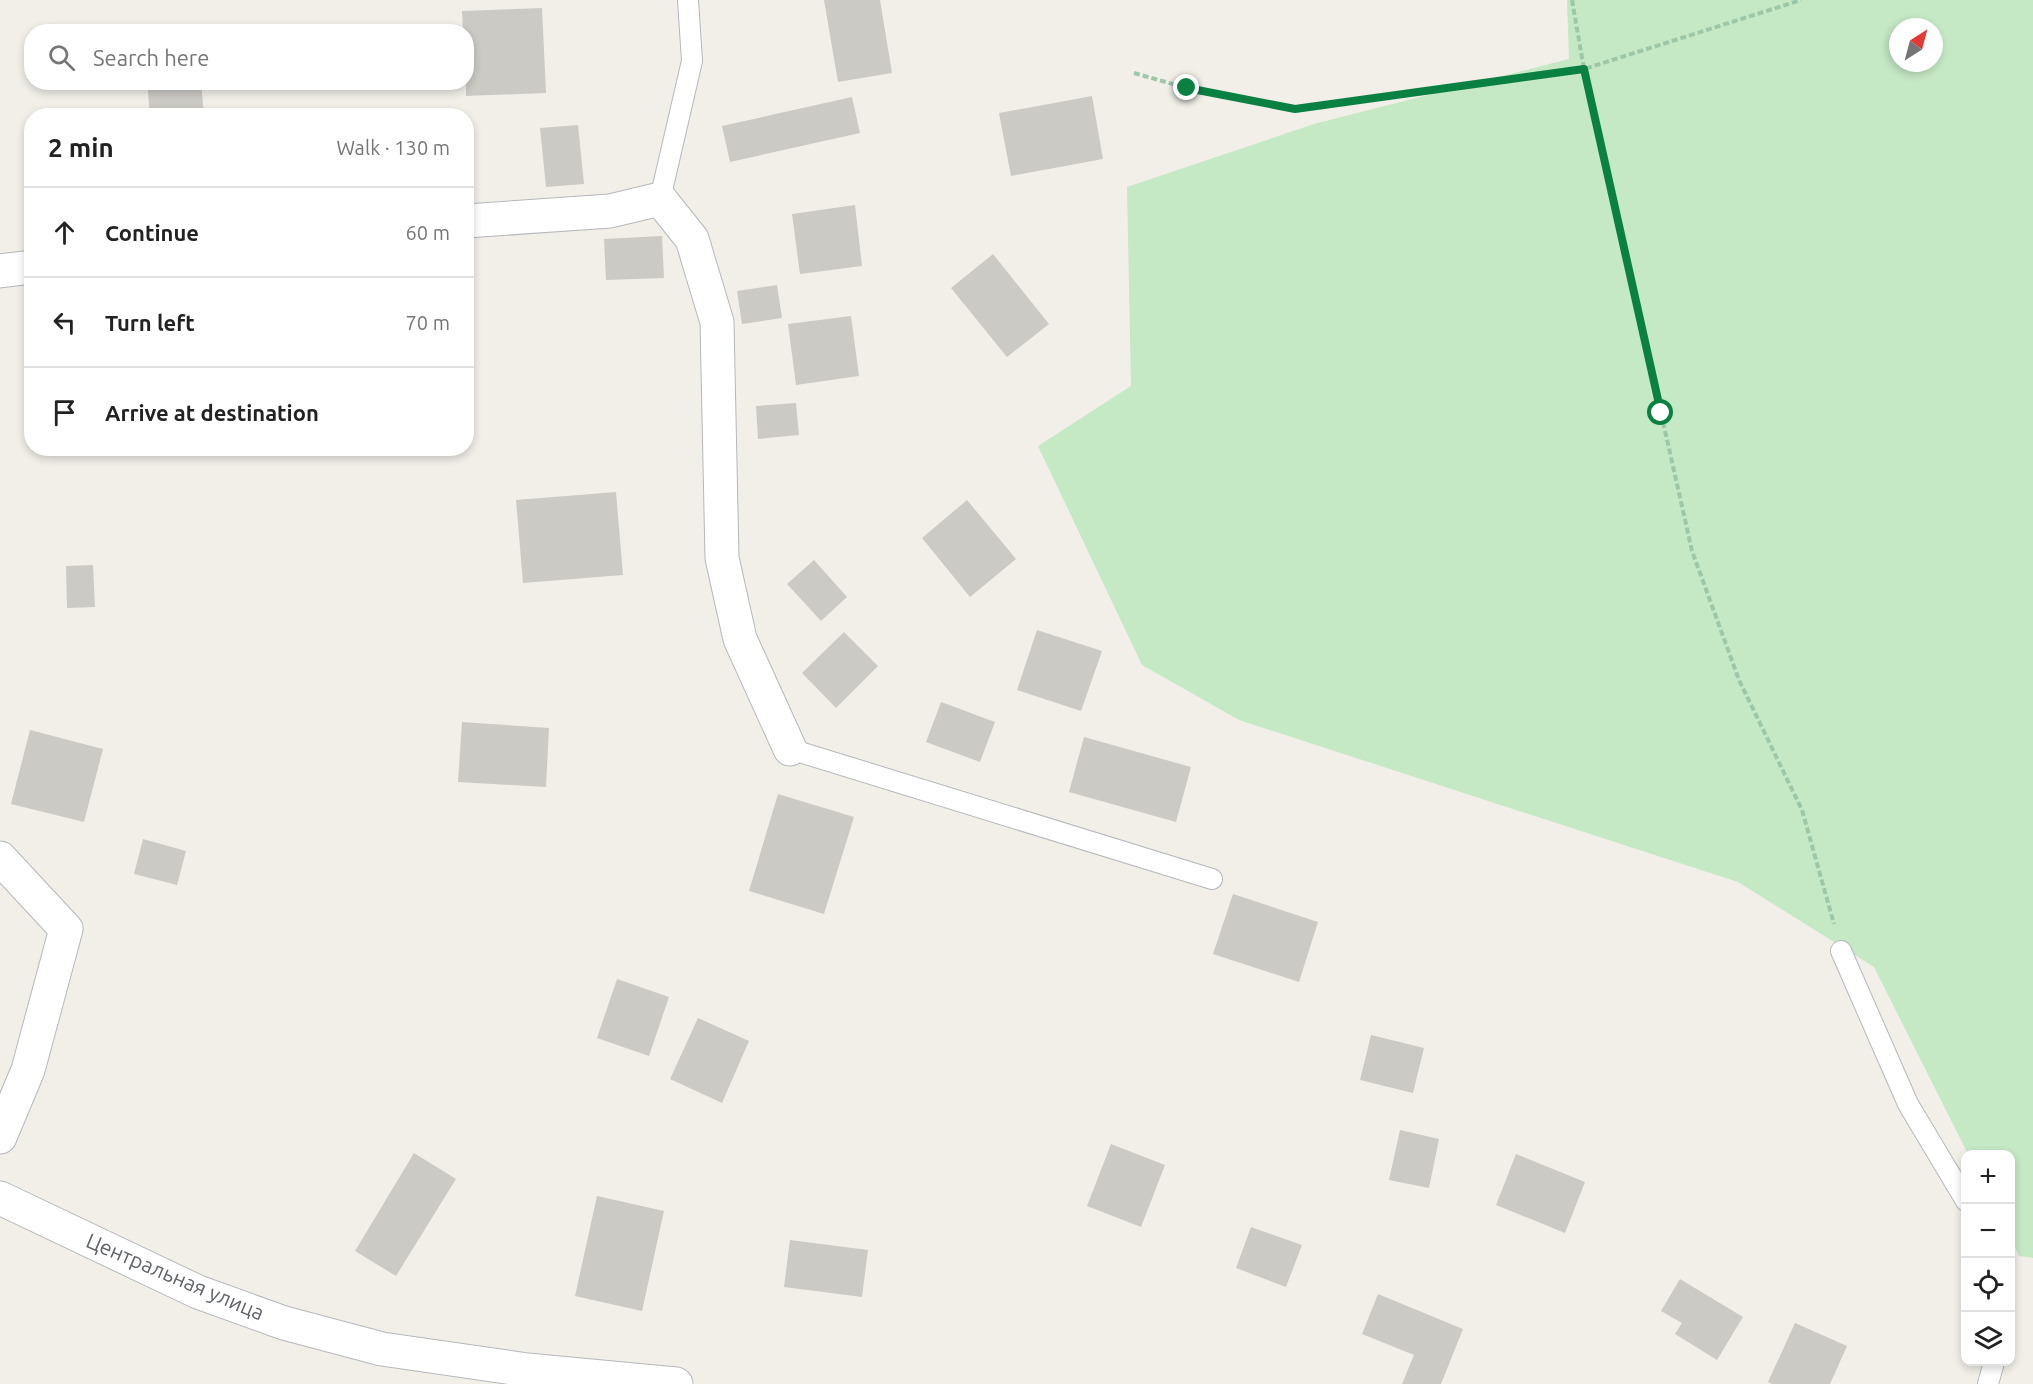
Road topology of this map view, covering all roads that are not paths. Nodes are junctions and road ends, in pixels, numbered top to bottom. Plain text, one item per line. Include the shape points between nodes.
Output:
1 (688, 0) edge
2 (660, 199) junction
3 (474, 220) edge
4 (24, 268) edge
5 (0, 271) edge
6 (790, 749) joint
7 (0, 858) edge
8 (1212, 879) dead end
9 (1841, 951) road end
10 (0, 1137) edge
11 (1961, 1194) edge
12 (0, 1198) edge
13 (1993, 1366) edge
14 (676, 1384) edge
15 (1988, 1384) edge

1 - 2 lane via 692,61
2 - 3 street via 610,211
2 - 6 street via 692,239 717,322 722,558 741,639
4 - 5 street
6 - 8 lane
7 - 10 street via 66,929 28,1070
9 - 11 lane via 1908,1104
12 - 14 street, Центральная улица via 198,1292 284,1323 382,1349 527,1370
13 - 15 lane

